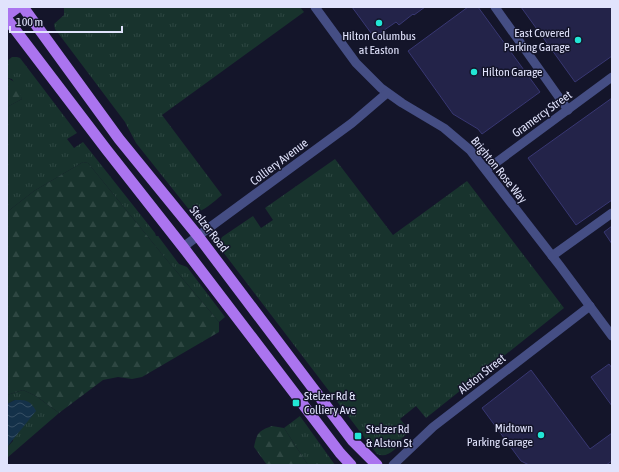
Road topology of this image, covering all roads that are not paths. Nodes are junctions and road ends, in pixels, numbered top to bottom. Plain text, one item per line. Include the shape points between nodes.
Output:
1 (18, 7) edge
2 (23, 7) edge
3 (315, 7) edge
4 (495, 7) edge
5 (7, 15) edge
6 (7, 19) edge
7 (612, 77) edge
8 (387, 93) junction
9 (568, 110) junction
10 (486, 170) junction
11 (612, 213) edge
12 (198, 236) junction
13 (183, 247) junction
14 (552, 256) junction
15 (590, 306) junction
16 (612, 336) edge
17 (351, 465) edge
18 (377, 465) edge
19 (393, 465) edge

1 - 5 main road
2 - 12 main road, Stelzer Road via 119,139
3 - 8 street, Brighton Rose Way via 356,63
4 - 9 street
6 - 13 main road
7 - 9 street, Gramercy Street
8 - 10 street, Brighton Rose Way via 451,133 470,150
8 - 12 street, Colliery Avenue via 347,127
9 - 10 street, Gramercy Street
10 - 14 street, Brighton Rose Way
11 - 14 street
12 - 13 street, Colliery Avenue
12 - 18 main road, Stelzer Road via 352,440
13 - 17 main road
14 - 15 street, Brighton Rose Way
15 - 16 street, Brighton Rose Way
15 - 19 street, Alston Street via 433,427

